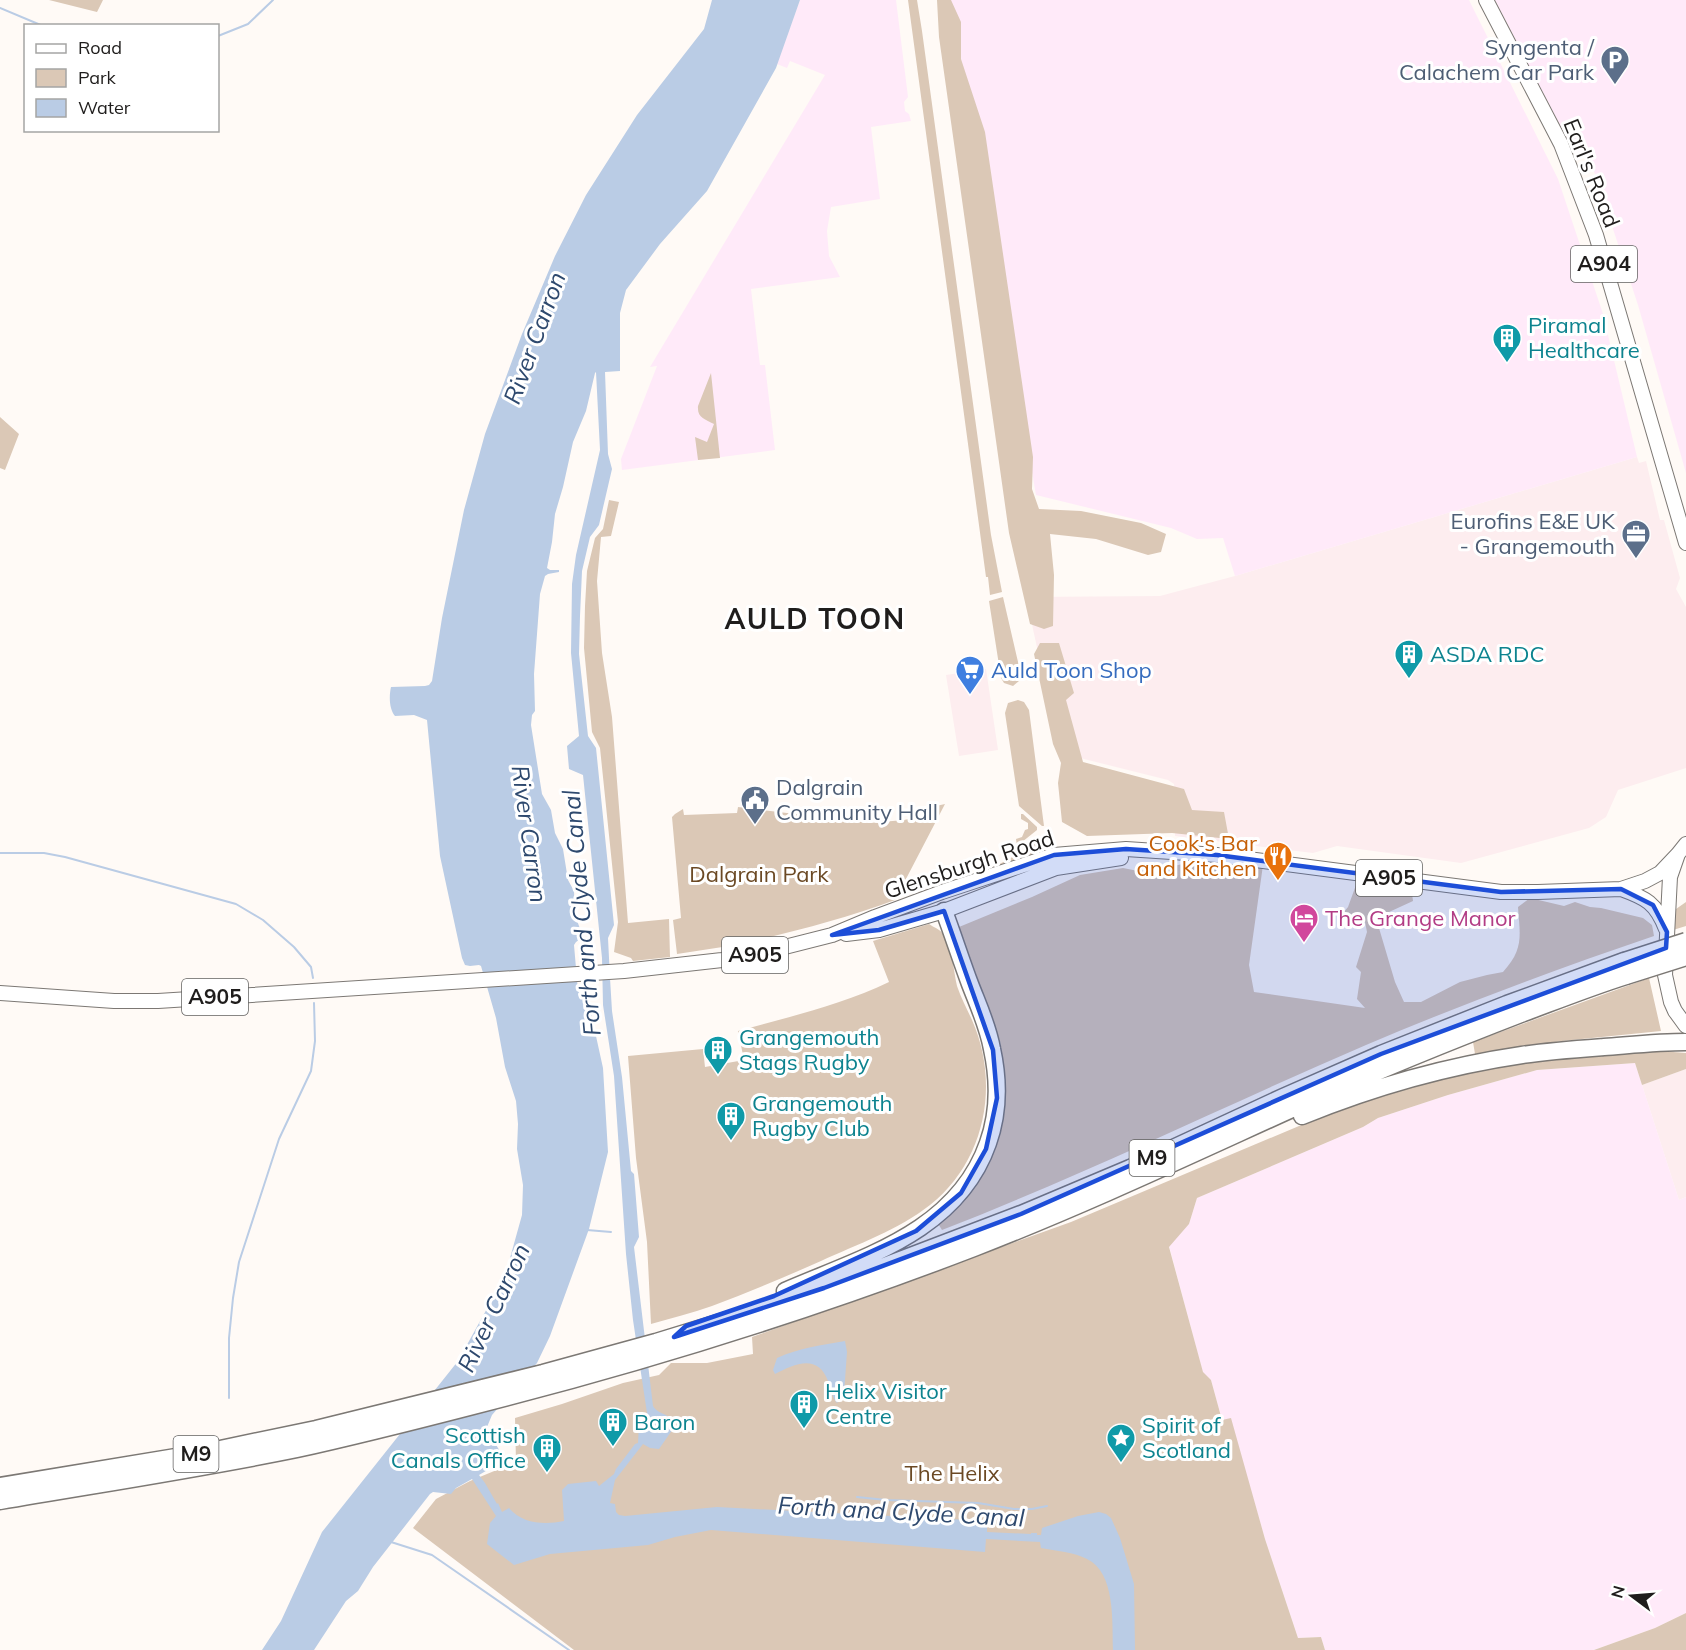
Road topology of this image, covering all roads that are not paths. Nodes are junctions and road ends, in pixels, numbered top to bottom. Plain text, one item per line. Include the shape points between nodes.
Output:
1 (1486, 0) edge
2 (1686, 543) edge
3 (1684, 847) edge
4 (1158, 851) junction
5 (963, 886) junction
6 (1621, 889) junction
7 (944, 911) junction
8 (1667, 932) junction
9 (832, 935) junction
10 (1686, 941) edge
11 (1686, 957) edge
12 (1625, 968) junction
13 (0, 993) edge
14 (1686, 1026) edge
15 (1686, 1042) edge
16 (1040, 1221) junction
17 (674, 1336) junction
18 (657, 1349) junction
19 (629, 1357) junction
20 (0, 1486) edge
21 (0, 1501) edge

1 - 2 main road, Earl's Road / A904 via 1561,144 1596,235
3 - 6 main road, Glensburgh Road / A905 via 1660,873
3 - 8 main road via 1670,877
4 - 5 main road, Glensburgh Road / A905 via 1126,849 1054,855
4 - 6 main road, Glensburgh Road / A905 via 1217,855 1501,892
4 - 7 main road, Glensburgh Road / A905 via 1056,868
5 - 7 main road via 951,896
5 - 9 main road, Glensburgh Road / A905
6 - 8 main road, Glensburgh Road / A905 via 1653,905
7 - 9 main road, Glensburgh Road / A905 via 879,930
7 - 17 highway, M9 via 987,1028 997,1076 992,1130 975,1173 950,1204 927,1224 881,1250 774,1296 686,1326
8 - 14 main road via 1667,988 1675,1011
9 - 13 main road, Glensburgh Road / A905 via 757,954 624,971 158,1000
10 - 12 highway, M9, bridge
11 - 12 highway, M9, bridge
12 - 16 highway, M9 via 1309,1101
12 - 17 highway, M9 via 1507,1004 1381,1054 1130,1168 973,1233 824,1288
15 - 16 highway via 1521,1055 1415,1078 1320,1109
16 - 18 highway, M9 via 868,1288 755,1326
17 - 18 highway, M9
18 - 19 highway, M9
19 - 20 highway, M9 via 543,1373 257,1443
19 - 21 highway, M9 via 519,1394 370,1432 226,1463

